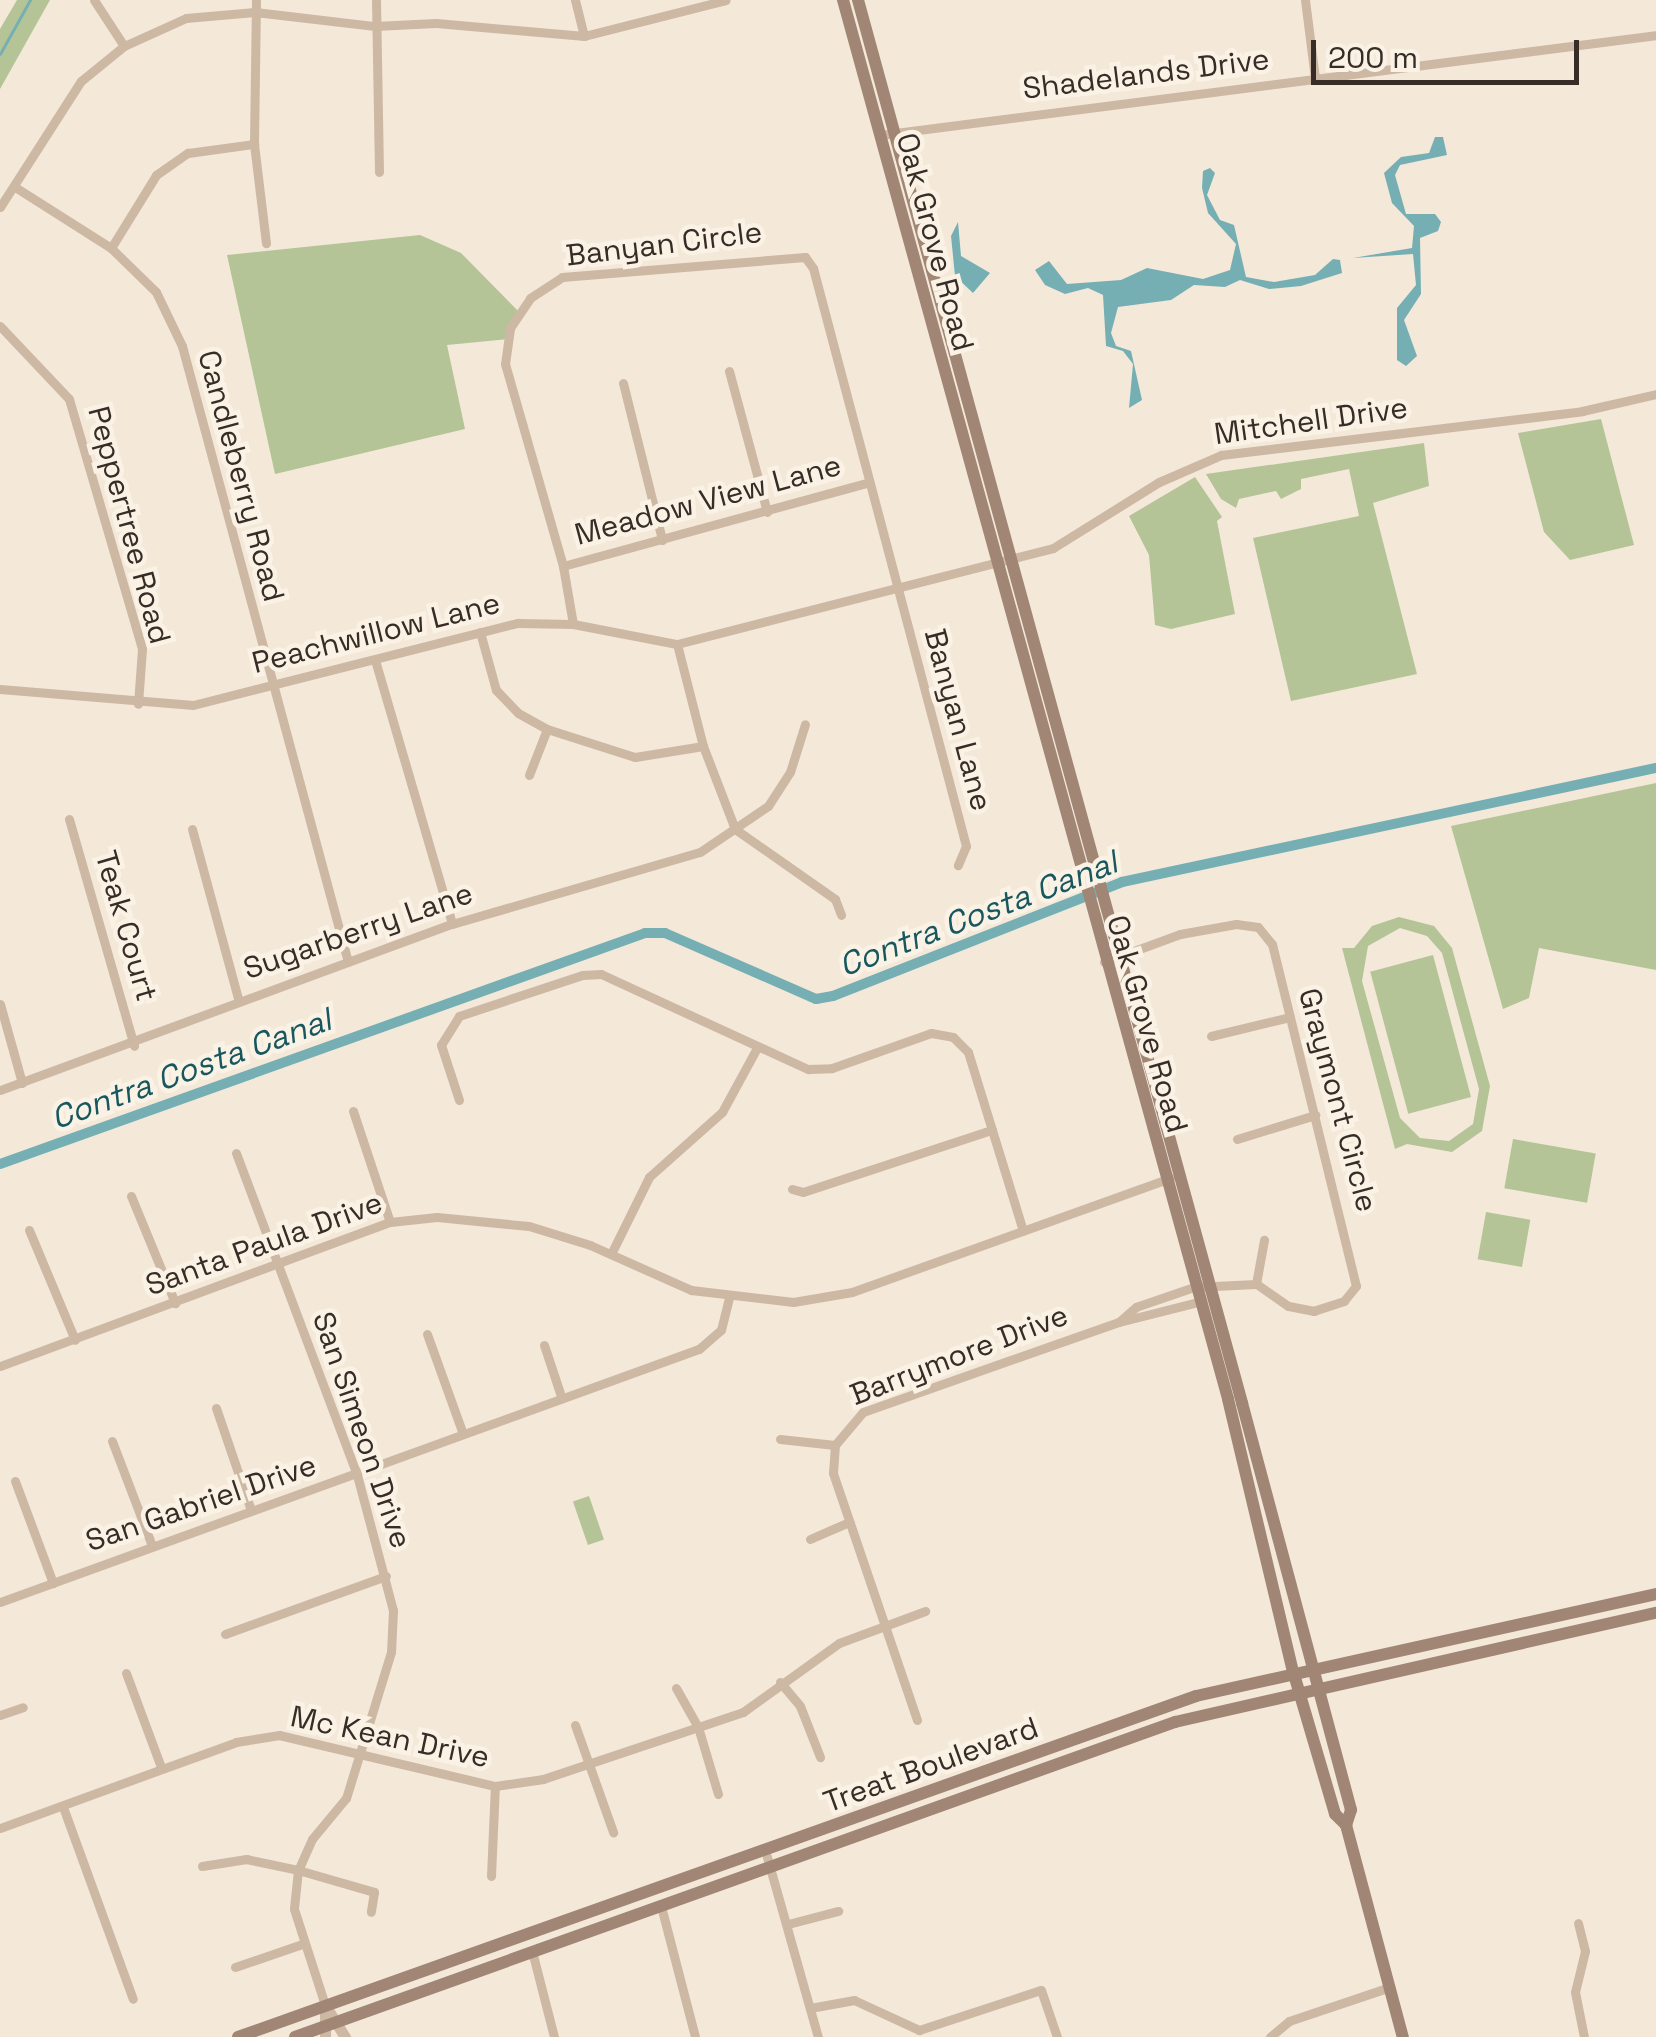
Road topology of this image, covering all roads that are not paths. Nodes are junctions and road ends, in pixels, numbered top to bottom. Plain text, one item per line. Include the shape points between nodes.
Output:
1 (94, 0) edge
2 (256, 0) edge
3 (376, 0) edge
4 (575, 0) edge
5 (726, 0) edge
6 (843, 0) edge
7 (858, 0) edge
8 (1306, 0) edge
9 (255, 12) junction
10 (376, 26) junction
11 (1656, 35) edge
12 (584, 36) junction
13 (124, 46) junction
14 (1315, 78) junction
15 (896, 131) junction
16 (880, 135) junction
17 (254, 144) junction
18 (379, 172) dead end
19 (15, 188) junction
20 (0, 207) edge
21 (266, 242) dead end
22 (110, 248) junction
23 (0, 326) edge
24 (729, 371) dead end
25 (623, 383) dead end
26 (1656, 394) edge
27 (866, 483) junction
28 (767, 512) junction
29 (662, 540) junction
30 (1016, 560) junction
31 (996, 564) junction
32 (563, 566) junction
33 (897, 588) junction
34 (573, 624) junction
35 (480, 632) junction
36 (677, 644) junction
37 (375, 660) junction
38 (270, 684) junction
39 (0, 689) edge
40 (138, 704) junction
41 (805, 724) dead end
42 (547, 729) junction
43 (703, 746) junction
44 (529, 776) dead end
45 (69, 819) dead end
46 (1066, 823) junction
47 (192, 829) dead end
48 (735, 829) junction
49 (958, 865) dead end
50 (1094, 868) junction
51 (841, 915) dead end
52 (452, 924) junction
53 (1111, 960) junction
54 (348, 962) junction
55 (238, 998) junction
56 (0, 1004) edge
57 (1290, 1017) junction
58 (1212, 1036) dead end
59 (134, 1046) junction
60 (758, 1046) junction
61 (22, 1083) junction
62 (0, 1090) edge
63 (459, 1100) dead end
64 (353, 1111) dead end
65 (1316, 1116) junction
66 (992, 1130) junction
67 (1237, 1139) dead end
68 (236, 1152) dead end
69 (1171, 1178) junction
70 (792, 1189) dead end
71 (131, 1196) dead end
72 (390, 1222) junction
73 (30, 1230) dead end
74 (1023, 1231) junction
75 (1264, 1240) dead end
76 (611, 1254) junction
77 (278, 1268) junction
78 (1256, 1284) junction
79 (1201, 1288) junction
80 (729, 1299) junction
81 (175, 1303) junction
82 (1200, 1305) junction
83 (1118, 1322) junction
84 (427, 1334) dead end
85 (76, 1340) junction
86 (544, 1345) dead end
87 (0, 1366) edge
88 (561, 1396) junction
89 (216, 1408) dead end
90 (463, 1434) junction
91 (780, 1439) dead end
92 (112, 1442) dead end
93 (835, 1445) junction
94 (357, 1475) junction
95 (15, 1481) dead end
96 (251, 1510) junction
97 (850, 1522) junction
98 (810, 1540) dead end
99 (152, 1546) junction
100 (386, 1576) junction
101 (53, 1583) junction
102 (1656, 1594) edge
103 (0, 1602) edge
104 (925, 1611) dead end
105 (1656, 1613) edge
106 (886, 1624) junction
107 (225, 1634) dead end
108 (1311, 1667) junction
109 (1294, 1671) junction
110 (126, 1672) dead end
111 (780, 1682) junction
112 (1317, 1686) junction
113 (676, 1688) dead end
114 (1300, 1690) junction
115 (23, 1707) dead end
116 (0, 1716) edge
117 (916, 1720) dead end
118 (576, 1725) dead end
119 (698, 1728) junction
120 (363, 1752) junction
121 (820, 1757) dead end
122 (588, 1763) junction
123 (161, 1767) junction
124 (495, 1786) junction
125 (718, 1794) dead end
126 (63, 1807) junction
127 (1346, 1825) junction
128 (0, 1828) edge
129 (612, 1832) dead end
130 (765, 1850) junction
131 (202, 1866) dead end
132 (772, 1869) junction
133 (298, 1870) junction
134 (492, 1876) dead end
135 (662, 1910) junction
136 (838, 1911) dead end
137 (371, 1912) dead end
138 (1578, 1923) dead end
139 (788, 1924) junction
140 (302, 1944) junction
141 (533, 1955) junction
142 (235, 1967) dead end
143 (1390, 1987) junction
144 (132, 1999) dead end
145 (325, 2005) junction
146 (810, 2008) junction
147 (339, 2022) junction
148 (324, 2032) edge
149 (238, 2037) edge
150 (295, 2037) edge
151 (345, 2037) edge
152 (554, 2037) edge
153 (695, 2037) edge
154 (818, 2037) edge
155 (1058, 2037) edge
156 (1270, 2037) edge
157 (1404, 2037) edge
158 (1584, 2037) edge

1 - 13 street
2 - 9 street
3 - 10 street
4 - 12 street
5 - 12 street
6 - 16 main road, Oak Grove Road
7 - 15 main road, Oak Grove Road
8 - 14 street
9 - 10 street
9 - 13 street via 186,18
9 - 17 street
10 - 12 street via 436,23
10 - 18 street
11 - 14 street, Shadelands Drive
13 - 19 street via 81,81
14 - 15 street, Shadelands Drive
15 - 16 street, Shadelands Drive
15 - 30 main road, Oak Grove Road
16 - 31 main road, Oak Grove Road
17 - 21 street
17 - 22 street via 188,153 156,175
19 - 20 street
19 - 22 street, Candleberry Road
22 - 38 street, Candleberry Road via 156,292 182,346
23 - 40 street, Peppertree Road via 69,400 142,649
24 - 28 street
25 - 29 street
26 - 30 street, Mitchell Drive via 1582,411 1221,455 1159,482 1082,535
27 - 28 street, Meadow View Lane
27 - 32 street, Banyan Circle via 814,268 805,257 562,278 530,298 510,328 505,364
27 - 33 street, Banyan Circle
28 - 29 street, Meadow View Lane
29 - 32 street, Meadow View Lane
30 - 31 street, Mitchell Drive
30 - 50 main road, Oak Grove Road
31 - 33 street, Peachwillow Lane
31 - 46 main road, Oak Grove Road
32 - 34 street, Banyan Circle
33 - 36 street, Peachwillow Lane
33 - 49 street, Banyan Lane via 966,846
34 - 35 street, Peachwillow Lane via 518,623
34 - 36 street, Peachwillow Lane
35 - 37 street, Peachwillow Lane
35 - 42 street via 496,690
36 - 43 street
37 - 38 street, Peachwillow Lane
37 - 52 street
38 - 40 street, Peachwillow Lane via 193,705
38 - 54 street, Candleberry Road
39 - 40 street, Peachwillow Lane
41 - 48 street, Sugarberry Lane via 790,772 768,806
42 - 43 street via 635,757
42 - 44 street
43 - 48 street
45 - 59 street, Teak Court
46 - 50 main road via 1078,830
46 - 53 main road, Oak Grove Road
47 - 55 street
48 - 51 street via 835,899
48 - 52 street, Sugarberry Lane via 700,852
50 - 53 main road, Oak Grove Road
52 - 54 street, Sugarberry Lane
53 - 57 street, Graymont Circle via 1180,934 1249,924 1272,944
53 - 69 main road, Oak Grove Road
54 - 55 street, Sugarberry Lane
55 - 59 street, Sugarberry Lane
56 - 61 street
57 - 58 street
57 - 65 street, Graymont Circle
59 - 61 street, Sugarberry Lane
60 - 63 street via 601,974 582,975 459,1016 448,1027 440,1045
60 - 66 street via 808,1068 832,1068 931,1033 953,1037 968,1052
60 - 76 street via 722,1112 650,1177
61 - 62 street, Sugarberry Lane
64 - 72 street
65 - 67 street
65 - 78 street, Graymont Circle via 1356,1286 1344,1302 1314,1311 1288,1306
66 - 70 street via 803,1192
66 - 74 street
68 - 77 street, San Simeon Drive
69 - 74 street, Santa Paula Drive
69 - 79 main road, Oak Grove Road
71 - 81 street
72 - 76 street, Santa Paula Drive via 496,1220 561,1234
72 - 77 street, Santa Paula Drive
73 - 85 street
74 - 80 street, Santa Paula Drive via 852,1292 793,1302
75 - 78 street
76 - 80 street, Santa Paula Drive via 676,1286
77 - 81 street, Santa Paula Drive
77 - 94 street, San Simeon Drive
78 - 79 street
79 - 82 main road, Oak Grove Road
79 - 83 street, Barrymore Drive via 1136,1307
79 - 108 main road, Oak Grove Road
80 - 88 street, San Gabriel Drive via 721,1330 698,1348
81 - 85 street, Santa Paula Drive
82 - 83 street, Barrymore Drive
82 - 109 main road, Oak Grove Road
83 - 93 street, Barrymore Drive via 863,1412
84 - 90 street
85 - 87 street, Santa Paula Drive
86 - 88 street
88 - 90 street, San Gabriel Drive
89 - 96 street
90 - 94 street, San Gabriel Drive
91 - 93 street
92 - 99 street
93 - 97 street, Barrymore Drive via 833,1472
94 - 96 street, San Gabriel Drive
94 - 100 street, San Simeon Drive
95 - 101 street
96 - 99 street, San Gabriel Drive
97 - 98 street
97 - 106 street, Barrymore Drive
99 - 101 street, San Gabriel Drive
100 - 107 street
100 - 120 street, San Simeon Drive via 392,1652
101 - 103 street, San Gabriel Drive
102 - 108 main road, Treat Boulevard
104 - 106 street, Mc Kean Drive
105 - 112 main road, Treat Boulevard
106 - 111 street, Mc Kean Drive via 839,1643
106 - 117 street, Barrymore Drive
108 - 109 main road, Treat Boulevard
108 - 112 main road, Oak Grove Road
109 - 114 main road, Oak Grove Road
109 - 130 main road, Treat Boulevard via 1196,1696
110 - 123 street
111 - 119 street, Mc Kean Drive via 743,1712
111 - 121 street via 800,1706
112 - 114 main road, Treat Boulevard
112 - 127 main road, Oak Grove Road via 1351,1810
113 - 119 street
114 - 127 main road, Oak Grove Road via 1334,1814
114 - 132 main road, Treat Boulevard via 1175,1722
115 - 116 street
118 - 122 street
119 - 122 street, Mc Kean Drive
119 - 125 street
120 - 123 street, Mc Kean Drive via 279,1735
120 - 124 street, Mc Kean Drive
120 - 133 street, San Simeon Drive via 346,1798 312,1839
122 - 124 street, Mc Kean Drive
122 - 129 street
123 - 126 street, Mc Kean Drive
124 - 134 street
126 - 128 street, Mc Kean Drive
126 - 144 street
127 - 143 main road, Oak Grove Road
130 - 132 street
130 - 145 main road, Treat Boulevard
131 - 133 street via 246,1860
132 - 135 main road, Treat Boulevard
132 - 139 street
133 - 137 street via 374,1892
133 - 140 street, San Simeon Drive via 294,1909
135 - 141 main road, Treat Boulevard
135 - 153 street
136 - 139 street
138 - 158 street via 1585,1951 1575,1992
139 - 146 street
140 - 142 street
140 - 145 street, San Simeon Drive
141 - 147 main road, Treat Boulevard
141 - 152 street
143 - 156 street via 1289,2021
143 - 157 main road, Oak Grove Road
145 - 147 street, San Simeon Drive
145 - 148 street, San Simeon Drive
145 - 149 main road, Treat Boulevard
146 - 154 street
146 - 155 street via 854,2000 919,2030 1041,1990
147 - 148 main road, Treat Boulevard
147 - 151 street, San Simeon Drive
148 - 150 main road, Treat Boulevard

